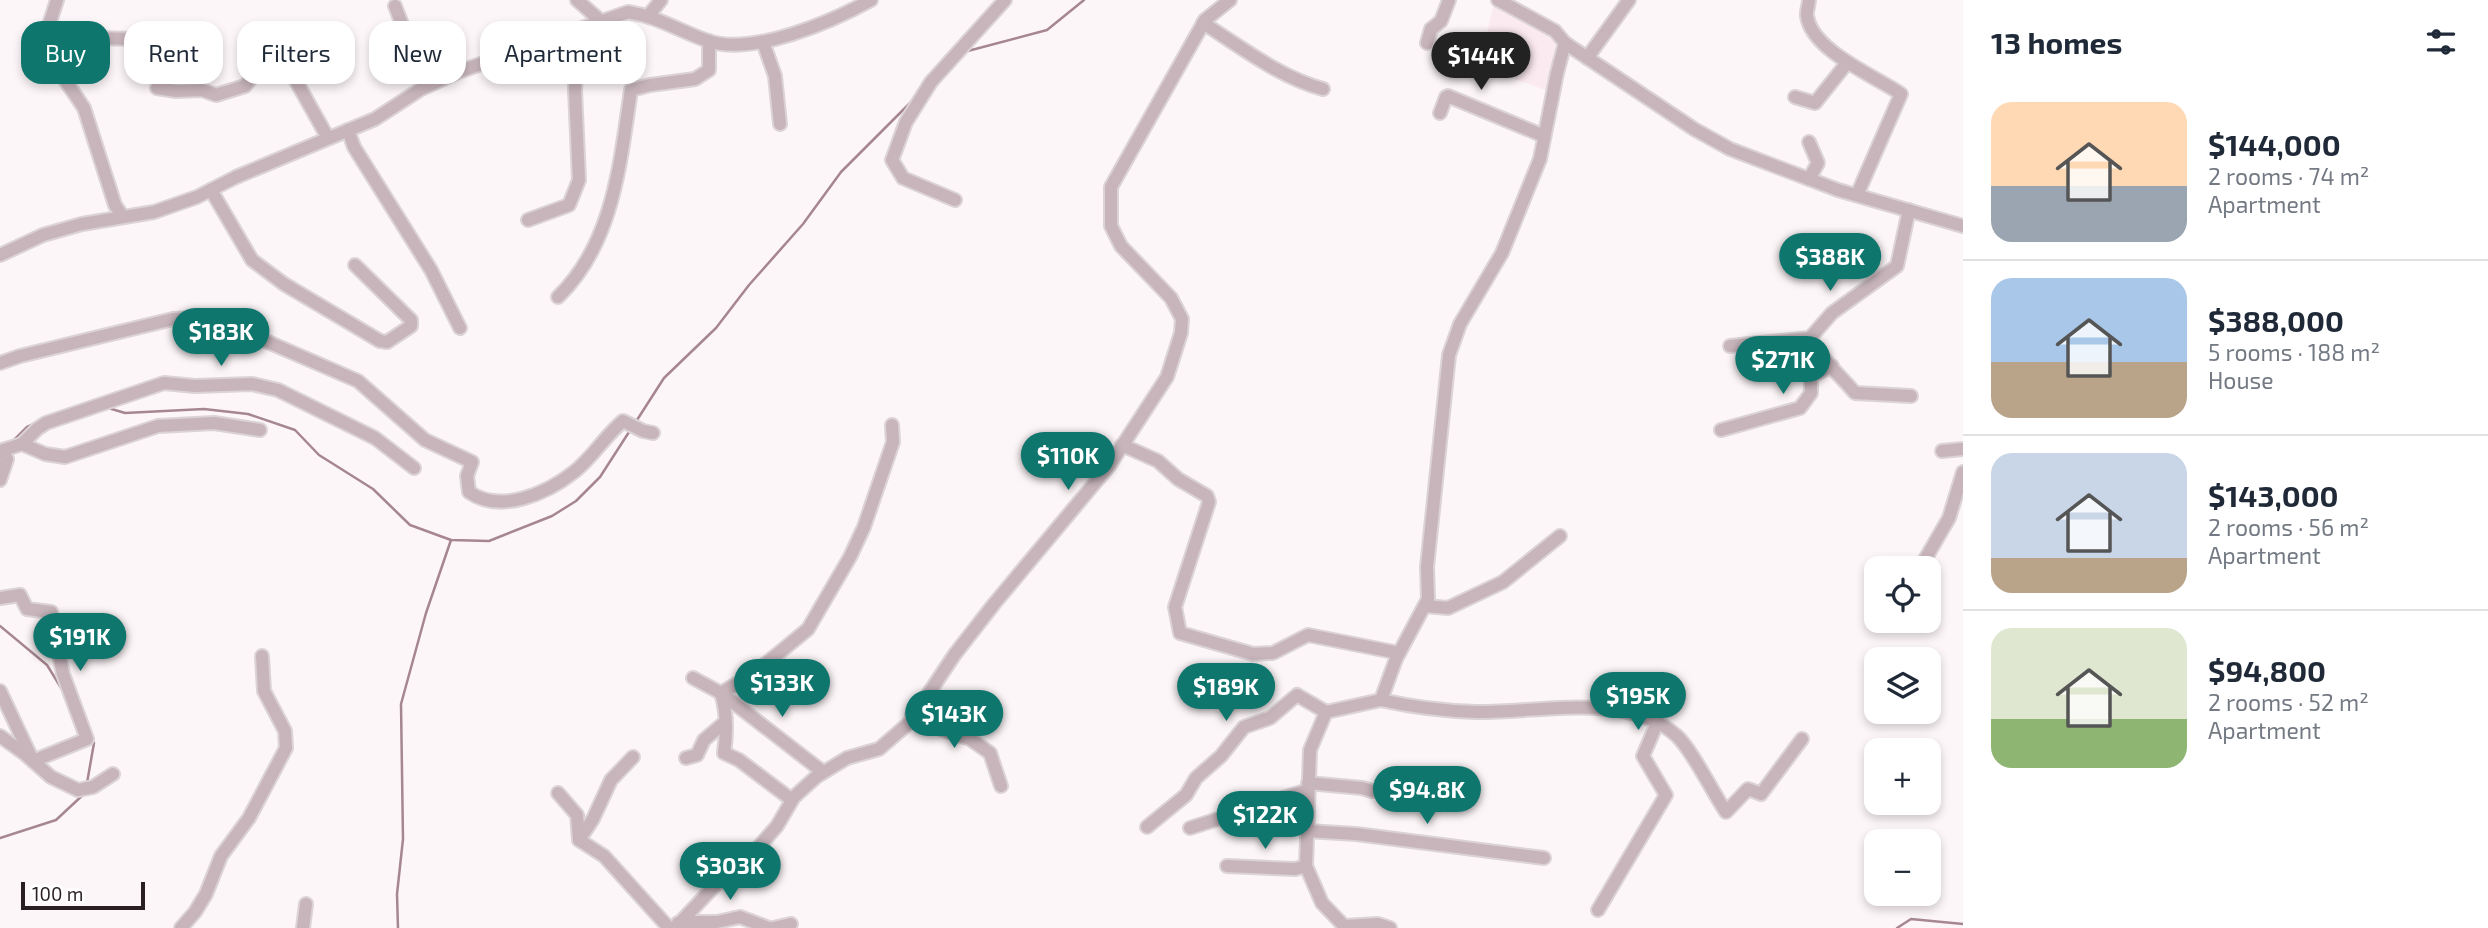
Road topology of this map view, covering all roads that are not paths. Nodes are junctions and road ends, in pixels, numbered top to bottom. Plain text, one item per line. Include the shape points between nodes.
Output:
1 (57, 0) edge
2 (577, 0) edge
3 (661, 0) edge
4 (871, 0) edge
5 (1005, 0) edge
6 (1230, 0) edge
7 (1449, 0) edge
8 (1498, 0) edge
9 (1629, 0) edge
10 (1809, 0) edge
11 (395, 6) dead end
12 (649, 15) junction
13 (401, 21) edge
14 (601, 21) edge
15 (605, 21) edge
16 (1203, 23) junction
17 (124, 39) edge
18 (709, 41) junction
19 (763, 42) junction
20 (1427, 43) dead end
21 (1565, 43) junction
22 (1587, 58) junction
23 (1847, 63) junction
24 (68, 84) edge
25 (432, 84) edge
26 (575, 84) edge
27 (156, 89) dead end
28 (1323, 89) dead end
29 (1795, 97) dead end
30 (1440, 113) dead end
31 (780, 124) dead end
32 (348, 130) junction
33 (1544, 136) junction
34 (328, 138) junction
35 (1809, 142) dead end
36 (1809, 179) junction
37 (211, 190) junction
38 (1857, 195) junction
39 (955, 200) dead end
40 (1909, 210) junction
41 (122, 217) junction
42 (528, 220) dead end
43 (1963, 226) edge
44 (0, 255) edge
45 (355, 265) dead end
46 (558, 297) dead end
47 (460, 328) dead end
48 (1810, 338) junction
49 (1730, 346) dead end
50 (0, 363) edge
51 (1832, 366) junction
52 (1911, 396) dead end
53 (892, 425) dead end
54 (260, 430) dead end
55 (1721, 430) dead end
56 (653, 433) dead end
57 (22, 444) junction
58 (1122, 445) junction
59 (1963, 449) edge
60 (1, 451) edge
61 (1942, 452) dead end
62 (414, 468) dead end
63 (1963, 472) edge
64 (0, 480) edge
65 (1560, 536) dead end
66 (1928, 556) edge
67 (0, 598) edge
68 (1425, 606) junction
69 (1399, 653) junction
70 (262, 656) dead end
71 (693, 678) dead end
72 (0, 691) edge
73 (722, 692) junction
74 (1381, 700) junction
75 (1326, 712) junction
76 (913, 716) junction
77 (1657, 721) junction
78 (725, 722) junction
79 (0, 736) edge
80 (1802, 739) dead end
81 (632, 757) dead end
82 (686, 758) dead end
83 (33, 761) junction
84 (823, 772) junction
85 (113, 774) dead end
86 (1001, 786) dead end
87 (1308, 787) junction
88 (1372, 791) dead end
89 (558, 793) dead end
90 (792, 800) junction
91 (1147, 827) dead end
92 (1190, 828) dead end
93 (1307, 831) junction
94 (579, 840) junction
95 (1544, 858) dead end
96 (1227, 866) dead end
97 (1306, 866) junction
98 (306, 904) dead end
99 (1598, 910) dead end
100 (790, 924) dead end
101 (674, 927) edge
102 (1345, 927) edge
103 (181, 928) edge
104 (303, 928) edge
105 (771, 928) edge
106 (1390, 928) edge

1 - 17 street via 49,25 54,33
2 - 14 street
3 - 12 street
4 - 19 street
5 - 39 street via 931,82 906,122 892,160 903,178
6 - 16 street
7 - 20 street
8 - 21 street via 1555,31
9 - 22 street
10 - 23 street via 1807,17 1818,39
11 - 13 street
12 - 15 street via 628,12
12 - 18 street
16 - 28 street via 1280,72
16 - 58 street via 1111,187 1111,226 1121,246 1171,298 1182,318 1167,377
18 - 19 street via 724,45
18 - 46 street via 709,70 695,79 631,90 613,196 588,260
19 - 31 street via 775,76
21 - 22 street
21 - 33 street
22 - 36 street via 1730,149
23 - 29 street via 1815,103
23 - 38 street via 1901,94
24 - 41 street via 84,108
25 - 32 street
26 - 42 street via 579,180 569,205
27 - 34 street via 216,94 245,86 256,72 280,61 291,72
30 - 33 street via 1448,96
32 - 34 street
32 - 47 street
33 - 68 street via 1540,159 1502,253 1460,324 1449,355
34 - 37 street
35 - 36 street via 1818,163
36 - 38 street
37 - 41 street via 154,212
37 - 45 street via 252,260 296,291 387,342 411,326 411,320
38 - 40 street
40 - 43 street
40 - 48 street via 1897,265 1832,313
41 - 44 street via 43,235
48 - 49 street
48 - 51 street
50 - 56 street via 173,319 198,318 231,326 358,380 425,440 472,462 467,476 469,492 481,500 509,503 544,490 574,472 623,421
51 - 52 street via 1855,393
51 - 55 street via 1811,376 1811,393 1800,408
53 - 73 street via 893,442 864,527 808,629 752,675
54 - 57 street via 214,423 158,426 65,457
57 - 60 street
57 - 62 street via 47,423 164,383 252,384 278,390 364,432
58 - 69 street via 1158,461 1209,502 1175,607 1180,633 1253,654 1273,653 1308,635
58 - 76 street via 955,653
59 - 61 street
60 - 64 street via 7,459
63 - 66 street via 1949,518
65 - 68 street via 1503,582 1448,608
67 - 83 street via 20,595 27,609 51,612 63,674 88,740
68 - 69 street
69 - 74 street
70 - 103 street via 264,691 285,731 286,748 249,818 221,856 206,894
71 - 73 street
72 - 83 street
73 - 78 street
73 - 84 street
74 - 75 street
74 - 77 street via 1476,712 1591,709 1633,713
75 - 87 street via 1310,750
75 - 91 street via 1297,695 1270,718 1244,727 1186,795
76 - 84 street via 879,749 847,758
76 - 86 street via 970,739 990,753
77 - 80 street via 1680,738 1726,812 1748,789 1761,794
77 - 99 street via 1643,756 1666,795
78 - 82 street via 704,740 697,755
78 - 90 street via 724,753
79 - 83 street
81 - 94 street via 611,780
83 - 85 street via 51,777 78,790
84 - 90 street
87 - 88 street
87 - 92 street
87 - 93 street
89 - 94 street via 577,815
90 - 101 street via 756,850
93 - 95 street
93 - 97 street
94 - 101 street via 604,856
96 - 97 street
97 - 102 street via 1322,903
98 - 104 street
100 - 105 street
101 - 105 street via 740,917
102 - 106 street via 1378,924

